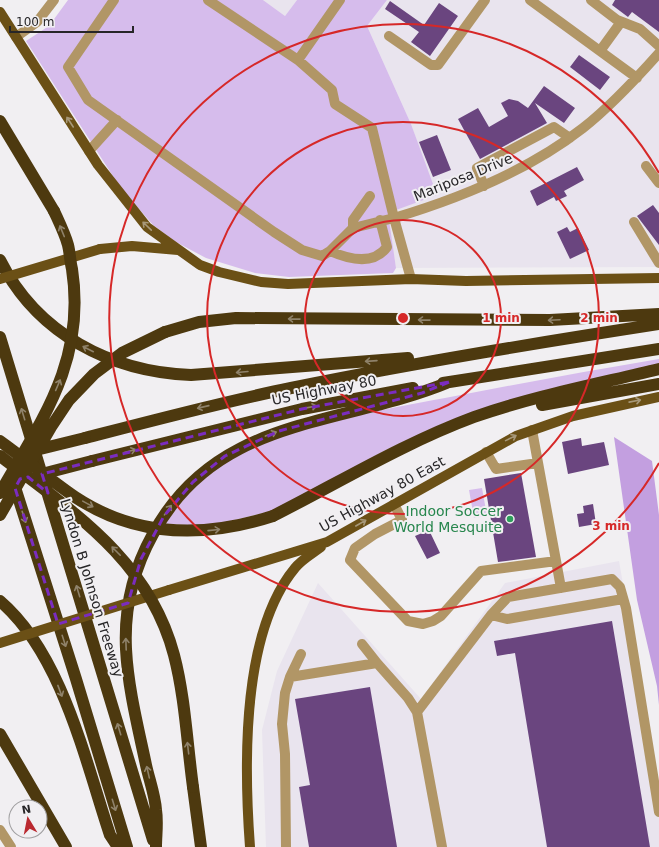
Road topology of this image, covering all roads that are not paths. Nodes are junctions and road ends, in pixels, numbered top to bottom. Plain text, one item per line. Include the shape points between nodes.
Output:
1 (54, 0) edge
2 (114, 0) edge
3 (208, 0) edge
4 (340, 0) edge
5 (485, 0) edge
6 (530, 0) edge
7 (591, 0) edge
8 (0, 12) edge
9 (621, 22) junction
10 (389, 36) dead end
11 (16, 37) junction
12 (659, 46) edge
13 (600, 51) junction
14 (659, 53) edge
15 (298, 60) junction
16 (637, 78) junction
17 (117, 120) junction
18 (0, 121) edge
19 (570, 138) junction
20 (89, 151) junction
21 (646, 166) dead end
22 (659, 183) edge
23 (484, 186) junction
24 (370, 196) dead end
25 (394, 218) junction
26 (380, 220) junction
27 (634, 222) dead end
28 (353, 228) junction
29 (178, 250) junction
30 (330, 251) junction
31 (0, 260) edge
32 (659, 263) edge
33 (659, 278) edge
34 (0, 279) edge
35 (411, 279) junction
36 (659, 314) edge
37 (659, 324) edge
38 (0, 337) edge
39 (659, 348) edge
40 (461, 355) junction
41 (659, 369) edge
42 (449, 382) junction
43 (659, 384) edge
44 (659, 397) edge
45 (532, 430) junction
46 (443, 431) junction
47 (0, 440) edge
48 (486, 452) junction
49 (0, 456) edge
50 (0, 460) edge
51 (538, 463) junction
52 (0, 484) edge
53 (0, 493) edge
54 (394, 504) junction
55 (0, 515) edge
56 (327, 542) junction
57 (556, 561) junction
58 (561, 588) junction
59 (623, 599) junction
60 (0, 601) edge
61 (492, 615) junction
62 (0, 642) edge
63 (362, 644) dead end
64 (301, 654) dead end
65 (376, 663) junction
66 (290, 677) junction
67 (418, 712) junction
68 (0, 734) edge
69 (659, 812) edge
70 (0, 830) edge
71 (6, 845) edge
72 (66, 847) edge
73 (118, 847) edge
74 (127, 847) edge
75 (155, 847) edge
76 (201, 847) edge
77 (250, 847) edge
78 (286, 847) edge
79 (442, 847) edge

1 - 11 street via 37,22
2 - 17 street via 68,67 88,100
3 - 15 street
4 - 15 street
5 - 10 street via 438,65 431,65
6 - 13 street
7 - 9 street
8 - 11 main road
9 - 12 street via 640,29
9 - 13 street
20 -> 11 main road
13 - 16 street
14 - 16 street, Mariposa Drive
15 - 25 street via 332,90 335,104 372,128
16 - 19 street, Mariposa Drive via 600,114
17 - 20 street
17 - 30 street via 233,205 302,250 322,256
53 -> 18 highway, bridge via 51,402 67,365 76,295 69,252 54,211
19 - 23 street, Mariposa Drive via 527,166
19 - 23 street via 554,127 477,168
29 -> 20 main road via 147,227
21 - 22 street
23 - 25 street, Mariposa Drive
24 - 28 street via 353,220
25 - 26 street, Mariposa Drive
25 - 35 street
26 - 28 street, Mariposa Drive
26 - 30 street via 387,247 384,252 367,259 348,259
27 - 32 street
28 - 30 street
29 - 34 main road, bridge via 132,246 100,249
29 - 35 main road via 219,272 261,282 288,284
40 -> 31 highway via 216,374 150,372 107,358 84,347 59,330 29,302
33 - 35 main road via 466,281
36 -> 55 highway, bridge via 535,320 236,318 198,322 165,332 122,353 94,374 69,400
37 - 40 highway, US Highway 80
75 -> 38 highway, Lyndon B Johnson Freeway
39 - 42 highway, US Highway 80
40 -> 50 highway, US Highway 80, bridge via 231,401
41 - 46 highway via 514,405 475,417
52 -> 42 highway, US Highway 80, bridge via 302,409
75 -> 42 highway via 156,810 131,692 126,626 128,600 135,576 146,545 164,516 181,494 204,472 225,456 253,441 289,428 422,393
43 - 46 highway via 539,406
45 -> 44 main road, US Highway 80 East via 574,416
48 -> 45 main road, US Highway 80 East
45 - 51 street
47 -> 46 highway, bridge via 76,497 109,515 139,525 178,531 212,531 245,525 273,516 363,467
47 -> 74 highway
48 - 51 street via 496,469
48 - 54 main road, US Highway 80 East
76 -> 49 highway, bridge via 179,680 174,655 160,616 142,583 122,557 89,524
51 - 57 street
56 -> 54 main road, US Highway 80 East
54 - 57 street via 402,520 355,548 350,560 405,618 415,623 433,621 441,616 481,571
56 - 62 main road, US Highway 80 East, bridge
56 - 77 main road via 295,567 273,602 258,646 247,756
57 - 58 street
58 - 59 street via 612,579 620,587
58 - 61 street via 508,596
59 - 61 street via 508,618
59 - 69 street
60 -> 73 highway via 34,639 55,676 110,835
61 - 67 street
63 - 65 street
64 - 66 street
65 - 66 street
65 - 67 street
66 - 78 street via 285,693 282,724 285,754
67 - 79 street
68 - 72 highway
70 - 71 street

